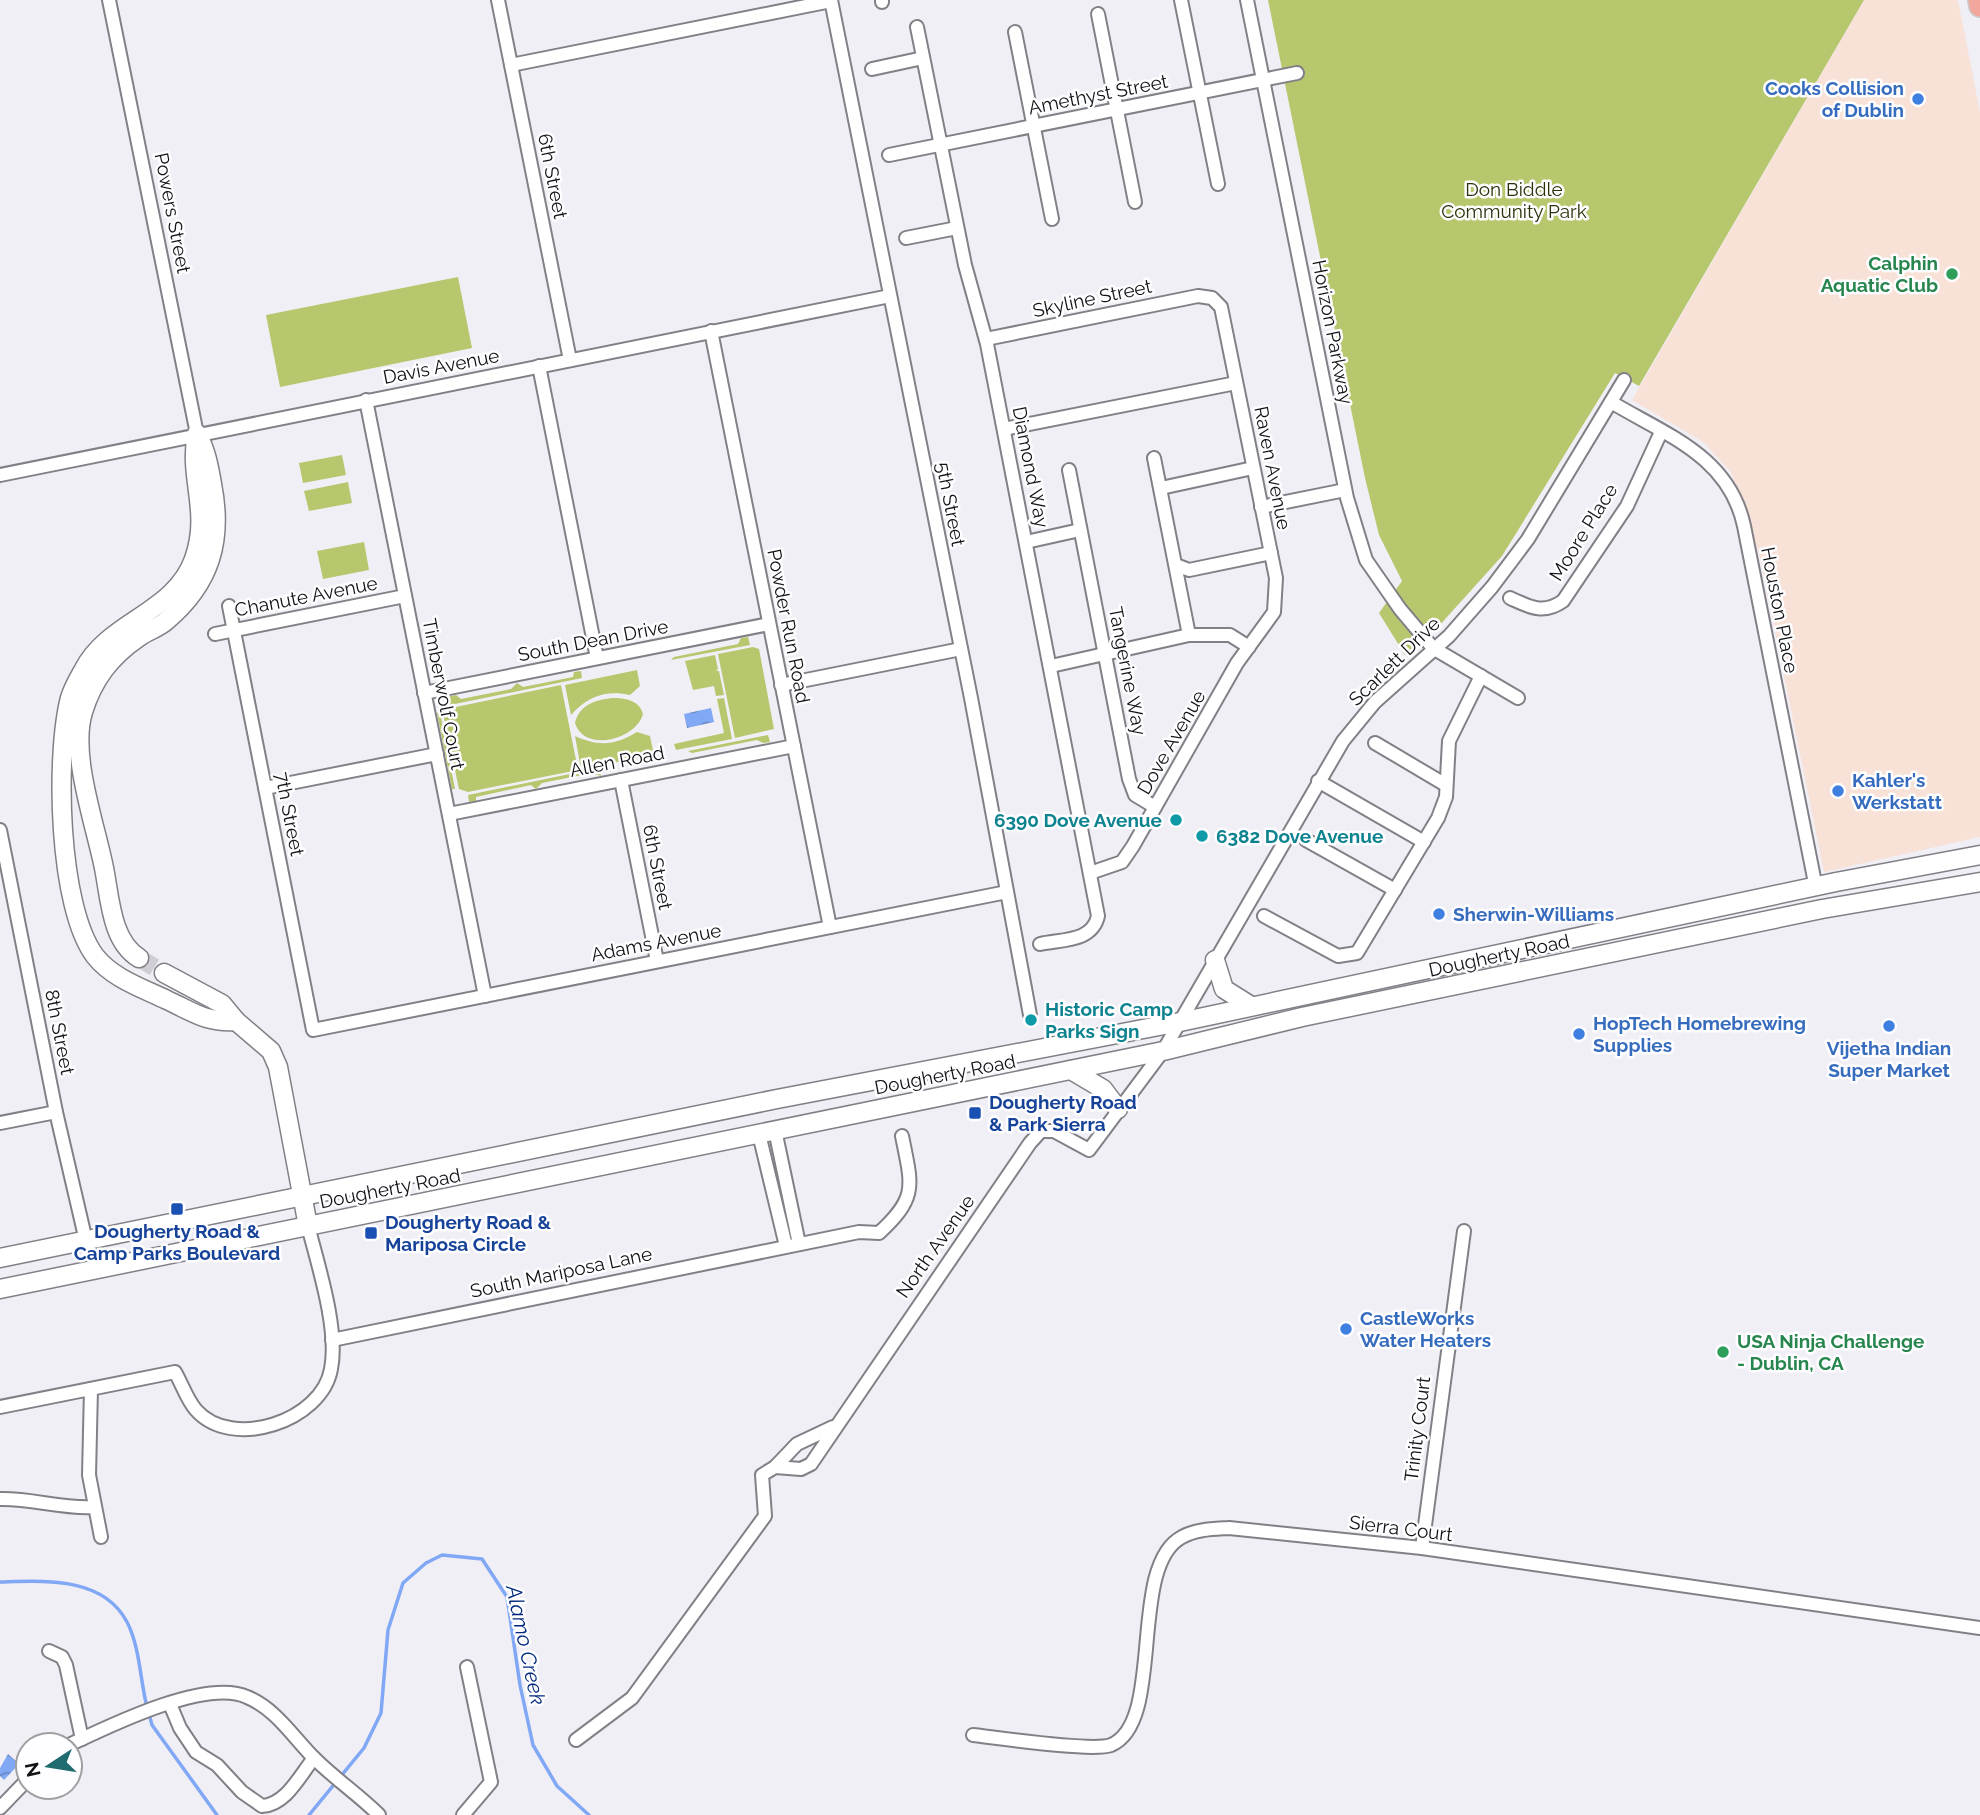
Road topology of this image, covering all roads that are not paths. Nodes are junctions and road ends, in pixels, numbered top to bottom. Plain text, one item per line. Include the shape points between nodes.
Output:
1 (109, 0) edge
2 (498, 0) edge
3 (1181, 0) edge
4 (1247, 0) edge
5 (1979, 0) edge
6 (831, 1) edge
7 (1980, 6) edge
8 (1098, 14) dead end
9 (917, 27) dead end
10 (1015, 32) dead end
11 (923, 58) junction
12 (512, 65) junction
13 (872, 69) dead end
14 (1297, 73) dead end
15 (1263, 80) junction
16 (1200, 93) junction
17 (1117, 110) junction
18 (1033, 126) junction
19 (941, 145) junction
20 (889, 155) dead end
21 (1218, 184) dead end
22 (1135, 202) dead end
23 (1052, 219) dead end
24 (957, 228) junction
25 (906, 238) dead end
26 (890, 296) junction
27 (1207, 297) joint
28 (711, 331) junction
29 (986, 339) junction
30 (570, 360) junction
31 (539, 366) junction
32 (1624, 380) dead end
33 (1236, 383) junction
34 (366, 400) junction
35 (1611, 402) junction
36 (1004, 429) junction
37 (1661, 432) junction
38 (197, 434) junction
39 (1154, 458) dead end
40 (1253, 468) junction
41 (1069, 470) dead end
42 (0, 475) edge
43 (1161, 488) junction
44 (1345, 490) junction
45 (1261, 507) junction
46 (1080, 530) junction
47 (1026, 541) junction
48 (1270, 553) junction
49 (1176, 565) junction
50 (405, 596) junction
51 (1510, 598) dead end
52 (229, 606) dead end
53 (769, 624) junction
54 (233, 630) junction
55 (215, 634) dead end
56 (1189, 635) junction
57 (1250, 647) junction
58 (1433, 648) junction
59 (961, 649) junction
60 (1105, 654) junction
61 (597, 658) junction
62 (1051, 666) junction
63 (1481, 676) junction
64 (781, 685) junction
65 (424, 693) junction
66 (1518, 698) dead end
67 (1375, 743) dead end
68 (794, 746) junction
69 (437, 754) junction
70 (621, 780) junction
71 (1318, 781) junction
72 (1447, 785) junction
73 (265, 788) junction
74 (1155, 807) junction
75 (449, 814) junction
76 (0, 830) edge
77 (1306, 840) dead end
78 (1424, 842) junction
79 (1980, 855) edge
80 (1902, 870) junction
81 (1090, 873) junction
82 (1980, 882) edge
83 (1816, 888) junction
84 (1395, 890) junction
85 (1007, 892) junction
86 (1842, 906) junction
87 (1689, 914) junction
88 (1264, 916) dead end
89 (830, 927) junction
90 (1040, 944) dead end
91 (1610, 953) junction
92 (139, 958) tunnel mouth
93 (1215, 960) junction
94 (657, 961) junction
95 (164, 973) tunnel mouth
96 (485, 996) junction
97 (1251, 1006) junction
98 (1030, 1015) dead end
99 (236, 1021) junction
100 (1180, 1022) junction
101 (313, 1030) joint
102 (1163, 1051) junction
103 (1071, 1070) junction
104 (1118, 1109) junction
105 (56, 1112) junction
106 (0, 1123) edge
107 (767, 1132) junction
108 (902, 1136) dead end
109 (1089, 1150) joint
110 (304, 1196) junction
111 (309, 1226) junction
112 (1464, 1231) dead end
113 (86, 1241) junction
114 (793, 1245) junction
115 (0, 1258) edge
116 (0, 1289) edge
117 (332, 1340) junction
118 (91, 1389) junction
119 (0, 1407) edge
120 (834, 1427) junction
121 (775, 1467) junction
122 (0, 1499) edge
123 (93, 1507) junction
124 (101, 1537) dead end
125 (1422, 1548) junction
126 (1980, 1628) edge
127 (49, 1650) dead end
128 (467, 1667) dead end
129 (168, 1704) junction
130 (80, 1731) edge
131 (973, 1735) dead end
132 (84, 1738) edge
133 (576, 1740) dead end
134 (317, 1761) junction
135 (14, 1794) edge
136 (0, 1808) edge
137 (379, 1815) edge
138 (463, 1815) edge

1 - 38 street, Powers Street
2 - 12 street, 6th Street
3 - 16 street
4 - 15 street, Horizon Parkway
5 - 7 main road
6 - 12 street
6 - 26 street, 5th Street
8 - 17 street
9 - 11 street, Diamond Way
10 - 18 street
11 - 13 street
11 - 19 street, Diamond Way
12 - 30 street, 6th Street
14 - 15 street, Amethyst Street
15 - 16 street, Amethyst Street
15 - 44 street, Horizon Parkway
16 - 17 street, Amethyst Street
16 - 21 street
17 - 18 street, Amethyst Street
17 - 22 street
18 - 19 street, Amethyst Street
18 - 23 street
19 - 20 street, Amethyst Street
19 - 24 street, Diamond Way
24 - 25 street
24 - 29 street, Diamond Way
26 - 28 street, Davis Avenue
26 - 59 street, 5th Street
27 - 29 street, Skyline Street
27 - 33 street, Raven Avenue via 1221,307
28 - 30 street, Davis Avenue
28 - 53 street, Powder Run Road
29 - 36 street, Diamond Way
30 - 31 street, Davis Avenue
31 - 34 street, Davis Avenue
31 - 61 street
32 - 35 street, Scarlett Drive
33 - 36 street
33 - 40 street, Raven Avenue
34 - 38 street, Davis Avenue
34 - 50 street, Timberwolf Court
35 - 37 street, Houston Place
35 - 58 street, Scarlett Drive via 1528,540 1449,636
36 - 47 street, Diamond Way
37 - 51 street, Moore Place via 1627,506 1563,601 1553,608 1536,609
37 - 83 street, Houston Place via 1708,460 1724,477 1737,503
38 - 42 street, Davis Avenue
38 - 92 main road via 206,450 218,512 216,544 208,567 189,599 115,655 94,682 82,714 79,746 117,933
38 - 99 main road via 193,455 203,523 194,560 152,611 107,641 86,665 71,695 64,728 63,846 77,920 96,957 116,975 214,1022
39 - 43 street
40 - 43 street
40 - 45 street, Raven Avenue
41 - 46 street, Tangerine Way
43 - 49 street
44 - 45 street
44 - 58 street, Horizon Parkway via 1366,560
45 - 48 street, Raven Avenue
46 - 47 street
46 - 60 street, Tangerine Way
47 - 62 street, Diamond Way
48 - 49 street via 1189,570
48 - 57 street, Raven Avenue via 1276,578 1274,611
49 - 56 street
50 - 54 street, Chanute Avenue
50 - 65 street, Timberwolf Court
52 - 54 street, 7th Street
53 - 61 street, South Dean Drive
53 - 64 street, Powder Run Road
54 - 55 street, Chanute Avenue
54 - 73 street, 7th Street
56 - 57 street via 1230,635
56 - 60 street
57 - 74 street, Dove Avenue
58 - 63 street, Horizon Parkway
58 - 71 street, Scarlett Drive via 1375,702
59 - 64 street
59 - 85 street, 5th Street
60 - 62 street
60 - 74 street, Tangerine Way via 1129,779 1136,794
61 - 65 street, South Dean Drive
62 - 81 street, Diamond Way
63 - 66 street, Horizon Parkway
63 - 72 street via 1449,741
64 - 68 street, Powder Run Road
65 - 69 street, Timberwolf Court
67 - 72 street
68 - 70 street, Allen Road
68 - 89 street, Powder Run Road
69 - 73 street
69 - 75 street, Timberwolf Court
70 - 75 street, Allen Road
70 - 94 street, 6th Street
71 - 78 street
71 - 93 street, Scarlett Drive
72 - 78 street via 1438,818
73 - 101 street, 7th Street
74 - 81 street, Dove Avenue via 1122,862
75 - 96 street, Timberwolf Court
76 - 105 street, 8th Street
77 - 84 street
78 - 84 street
79 - 80 main road, Dougherty Road
80 - 83 main road, Dougherty Road
80 - 86 main road via 1889,885 1860,892
81 - 90 street, Diamond Way via 1098,916 1095,928 1087,935
82 - 86 main road, Dougherty Road
83 - 87 main road, Dougherty Road
84 - 88 street via 1357,953 1350,956 1328,952
85 - 89 street, Adams Avenue
85 - 98 street, 5th Street
86 - 91 main road, Dougherty Road
87 - 91 main road via 1679,929 1635,938
87 - 97 main road, Dougherty Road
89 - 94 street, Adams Avenue
91 - 102 main road, Dougherty Road
93 - 97 main road via 1224,989
93 - 100 street, Scarlett Drive
94 - 96 street, Adams Avenue
95 - 99 main road via 222,1004
96 - 101 street, Adams Avenue
97 - 100 main road, Dougherty Road
99 - 110 main road via 271,1051 278,1067
100 - 102 street, Scarlett Drive
100 - 110 main road, Dougherty Road
102 - 103 main road, Dougherty Road
102 - 104 street, Scarlett Drive
103 - 104 main road via 1103,1089
103 - 107 main road, Dougherty Road
104 - 109 street, Scarlett Drive
105 - 106 street
105 - 113 street, 8th Street
107 - 111 main road, Dougherty Road
107 - 114 street
108 - 114 street, South Mariposa Lane via 911,1181 899,1214 879,1233 859,1232
109 - 120 street, North Avenue via 1054,1131 1041,1131 1035,1137
110 - 111 main road
110 - 113 main road, Dougherty Road
111 - 116 main road, Dougherty Road
111 - 117 street
112 - 125 street, Trinity Court
113 - 115 main road, Dougherty Road
114 - 117 street, South Mariposa Lane
117 - 118 street via 331,1370 311,1404 270,1426 242,1430 217,1423 196,1411 175,1372
118 - 119 street
118 - 123 street
120 - 121 street via 797,1444
120 - 121 street, North Avenue via 811,1464 801,1469
121 - 133 street via 761,1475 765,1516 716,1584 632,1698
122 - 123 street
123 - 124 street
125 - 126 street, Sierra Court
125 - 131 street, Sierra Court via 1229,1528 1182,1536 1168,1548 1157,1575 1137,1714 1126,1735 1110,1746
127 - 130 street via 66,1665
128 - 138 street via 491,1782
129 - 132 street
129 - 134 street via 196,1693 245,1695 269,1710
129 - 134 street via 196,1752 262,1806 276,1804
134 - 137 street
135 - 136 street

